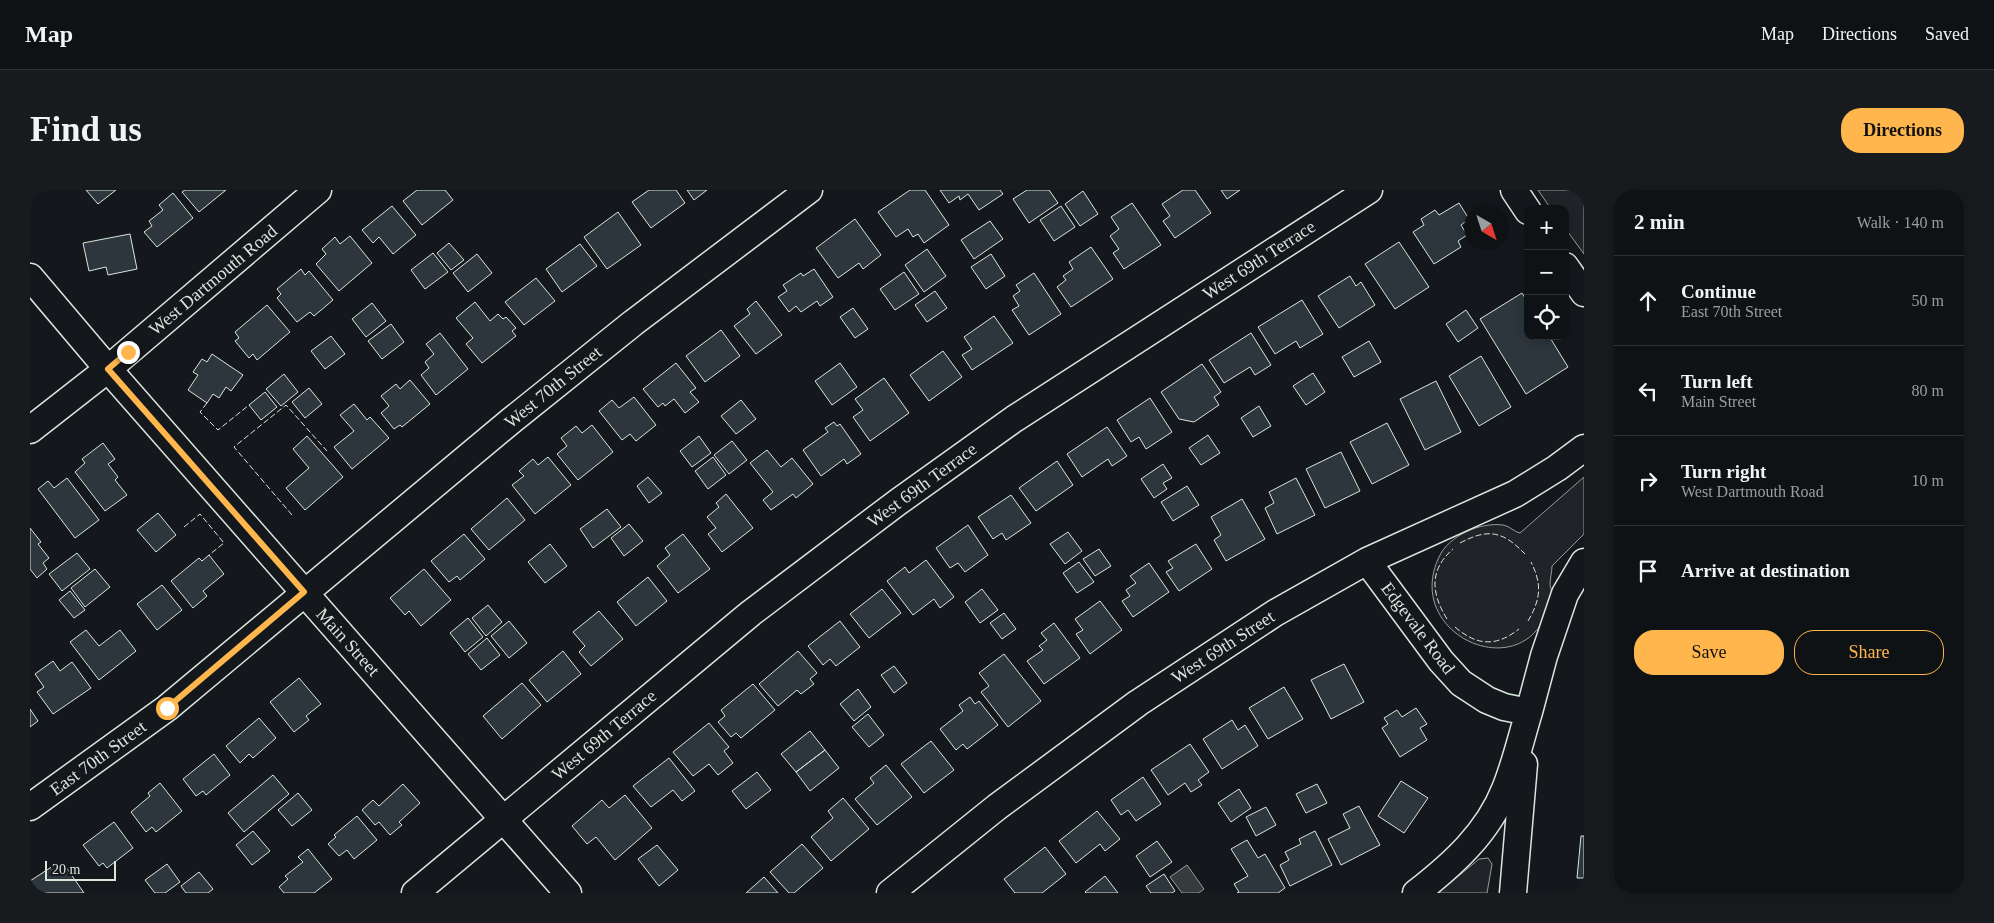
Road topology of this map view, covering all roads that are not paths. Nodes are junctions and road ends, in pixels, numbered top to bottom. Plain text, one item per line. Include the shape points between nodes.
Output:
1 (318, 190) edge
2 (808, 190) edge
3 (1369, 190) edge
4 (1514, 190) edge
5 (1524, 205) edge
6 (1569, 272) edge
7 (30, 277) edge
8 (1584, 293) edge
9 (108, 369) junction
10 (30, 430) edge
11 (1584, 448) edge
12 (1367, 561) junction
13 (1584, 562) edge
14 (304, 592) junction
15 (1529, 712) junction
16 (30, 808) edge
17 (504, 819) junction
18 (415, 893) edge
19 (568, 893) edge
20 (890, 893) edge
21 (1416, 893) edge
22 (1513, 893) edge

1 - 9 street, West Dartmouth Road
2 - 14 street, West 70th Street via 626,329
3 - 17 street, West 69th Terrace via 1014,419 898,502 751,613
4 - 5 street
6 - 8 street
7 - 9 street, Main Street
9 - 10 street, West Dartmouth Road
9 - 14 street, Main Street
11 - 12 street, West 69th Street via 1515,494
12 - 15 street, Edgevale Road via 1461,683 1487,700
12 - 20 street, West 69th Street via 1275,613 1138,703 997,807
13 - 15 street via 1565,594
14 - 16 street, East 70th Street via 167,708
14 - 17 street, Main Street
15 - 21 street via 1505,790 1496,808 1475,840
15 - 22 street
17 - 18 street, West 69th Terrace
17 - 19 street, Main Street

